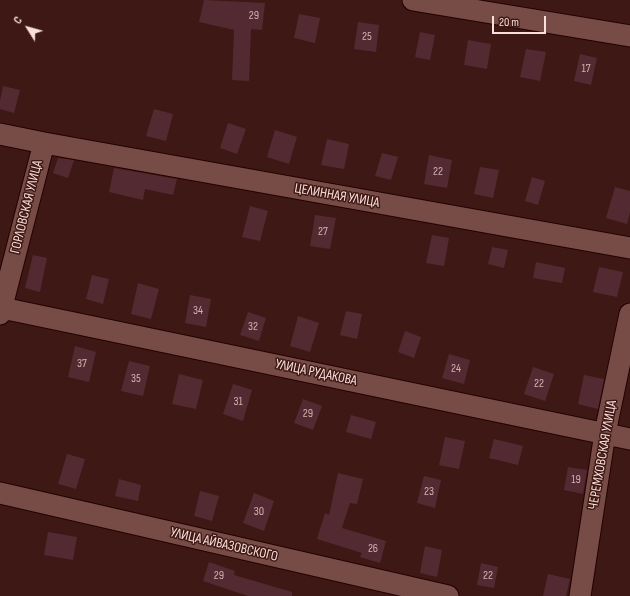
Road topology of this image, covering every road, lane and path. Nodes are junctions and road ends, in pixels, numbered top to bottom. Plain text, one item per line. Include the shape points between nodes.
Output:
1 (413, 0) edge
2 (630, 36) edge
3 (0, 134) edge
4 (44, 143) junction
5 (630, 248) edge
6 (1, 311) edge
7 (630, 314) edge
8 (606, 433) junction
9 (630, 439) edge
10 (0, 493) edge
11 (448, 596) edge
12 (580, 596) edge

1 - 2 street
3 - 4 street, ГОРЛОВСКАЯ УЛИЦА
4 - 5 street, ЦЕЛИННАЯ УЛИЦА
4 - 6 street, ГОРЛОВСКАЯ УЛИЦА
6 - 8 street, УЛИЦА РУДАКОВА
7 - 8 street, ЧЕРЕМХОВСКАЯ УЛИЦА
8 - 9 street, УЛИЦА РУДАКОВА
8 - 12 street, ЧЕРЕМХОВСКАЯ УЛИЦА
10 - 11 street, УЛИЦА АЙВАЗОВСКОГО

